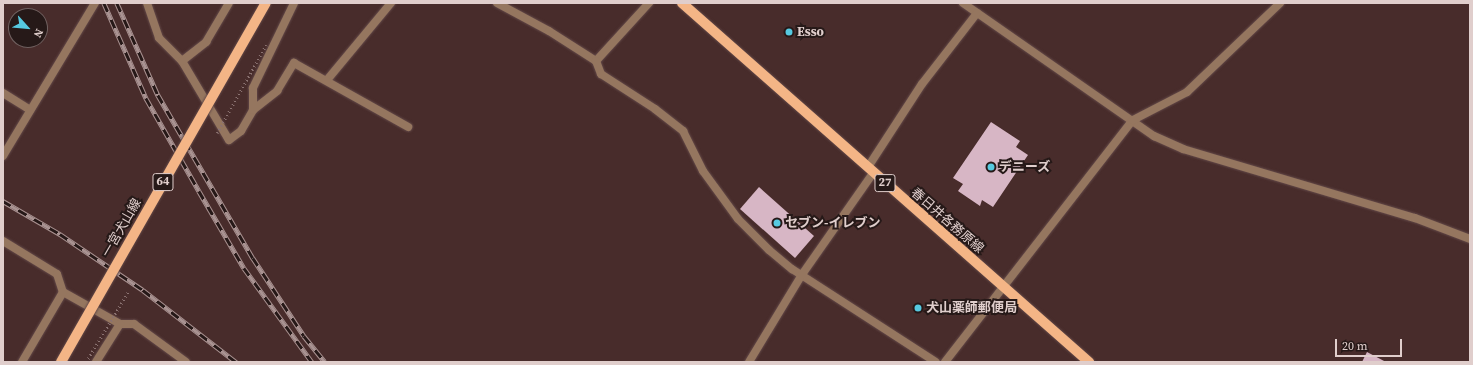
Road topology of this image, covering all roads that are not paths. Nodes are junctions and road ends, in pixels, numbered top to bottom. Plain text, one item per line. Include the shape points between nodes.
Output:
1 (95, 3) edge
2 (147, 3) edge
3 (229, 3) edge
4 (266, 3) edge
5 (294, 3) edge
6 (390, 3) edge
7 (497, 3) edge
8 (649, 3) edge
9 (682, 3) edge
10 (963, 3) edge
11 (1280, 3) edge
12 (977, 13) junction
13 (182, 61) junction
14 (596, 61) junction
15 (327, 80) junction
16 (3, 93) edge
17 (30, 110) junction
18 (252, 110) junction
19 (1133, 120) junction
20 (408, 127) dead end
21 (3, 156) edge
22 (870, 170) junction
23 (1470, 239) edge
24 (3, 241) edge
25 (802, 276) junction
26 (1004, 288) junction
27 (63, 292) junction
28 (120, 324) junction
29 (22, 362) edge
30 (61, 362) edge
31 (96, 362) edge
32 (186, 362) edge
33 (749, 362) edge
34 (936, 362) edge
35 (945, 362) edge
36 (1089, 362) edge

1 - 17 street
2 - 13 street via 159,38
3 - 13 street via 206,42
4 - 30 main road, 一宮犬山線 / 64, bridge
5 - 18 street via 253,88
6 - 15 street
7 - 14 street via 549,31
8 - 14 street
9 - 22 main road, 春日井各務原線 / 27
10 - 12 street
11 - 19 street via 1187,92
12 - 19 street
12 - 22 street via 922,84
13 - 18 street via 229,140 241,131
14 - 25 street via 601,74 655,109 683,131 703,171 738,219 769,250
15 - 18 street via 294,63 277,91
15 - 20 street
16 - 17 street
17 - 21 street
19 - 23 street via 1154,136 1183,149 1415,218
19 - 26 street
22 - 25 street
22 - 26 main road, 春日井各務原線 / 27
24 - 27 street via 57,274
25 - 33 street
25 - 34 street
26 - 35 street
26 - 36 main road, 春日井各務原線 / 27
27 - 28 street
27 - 29 street
28 - 31 street
28 - 32 street via 134,324

